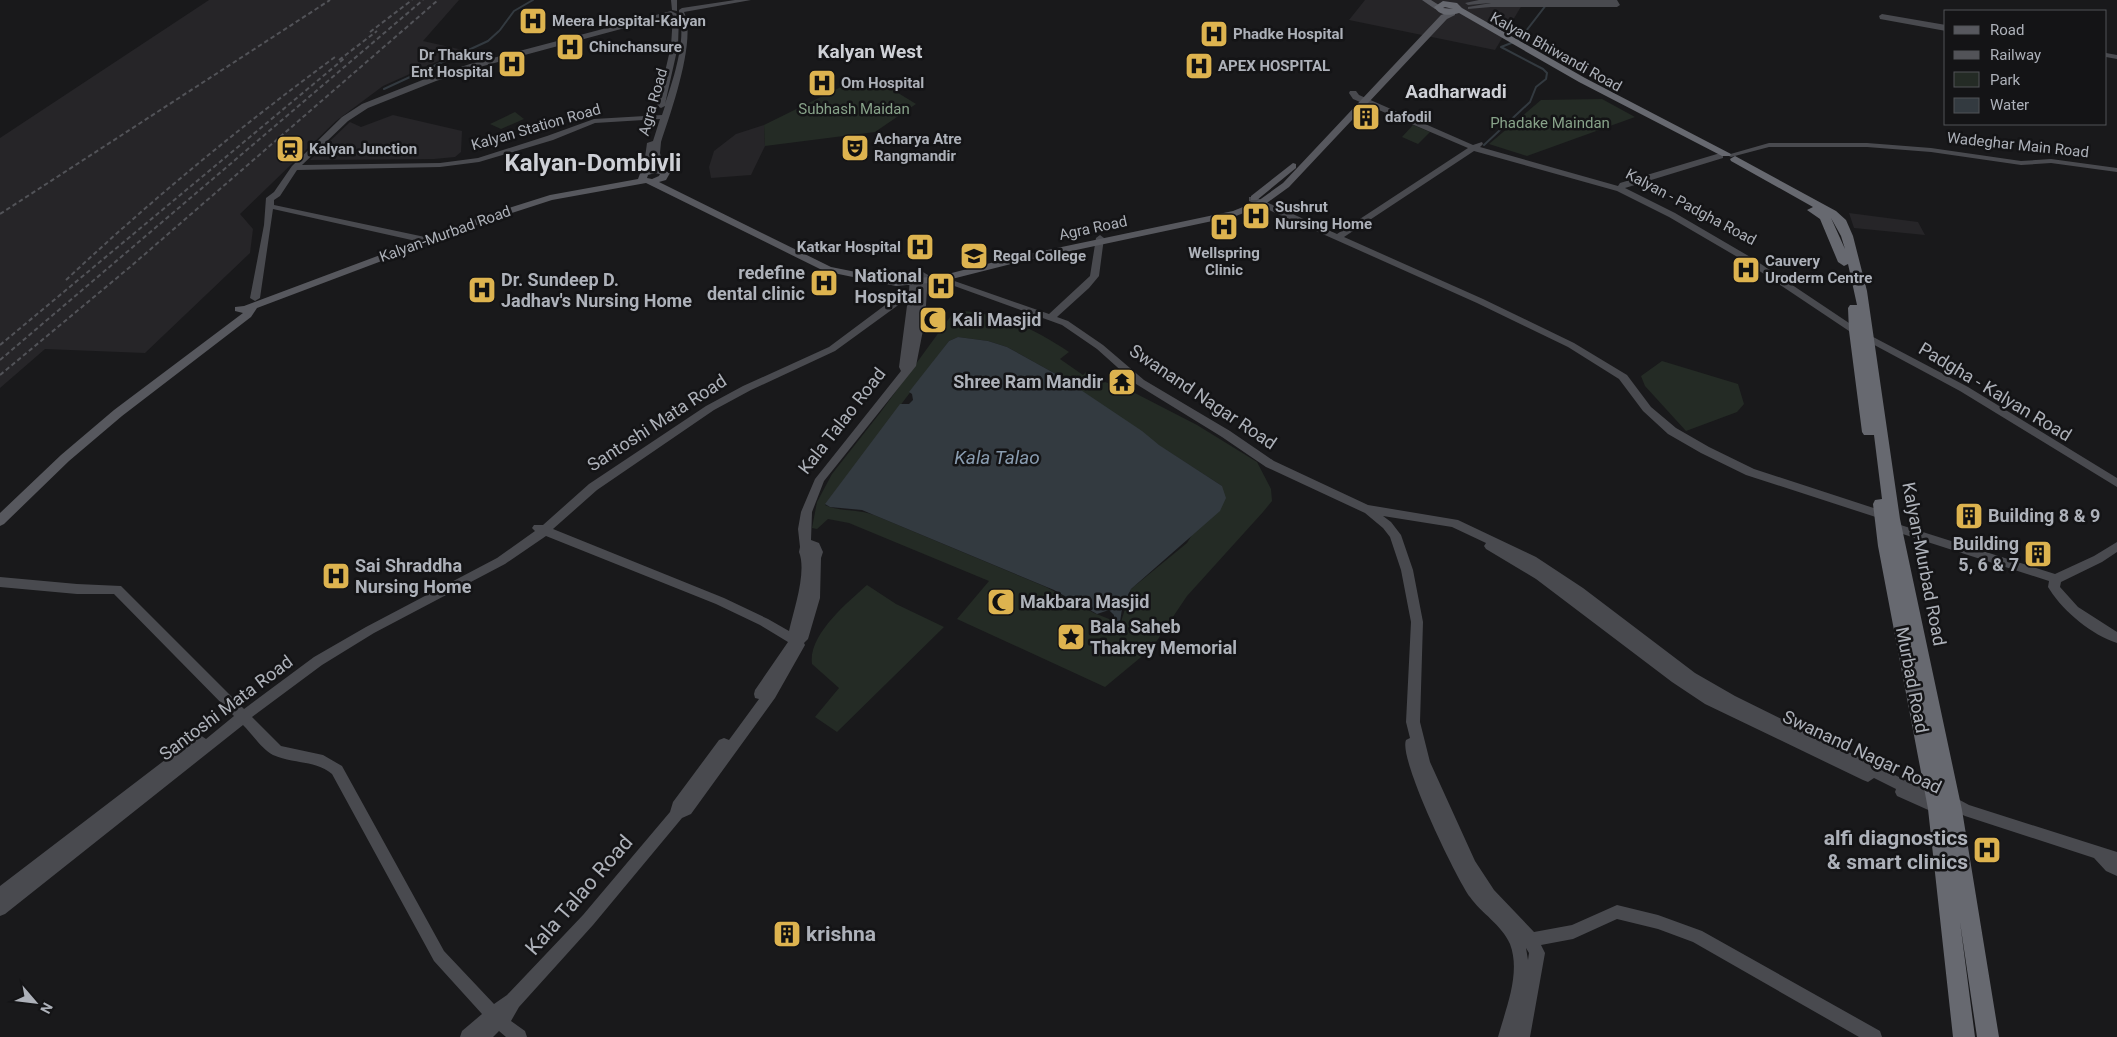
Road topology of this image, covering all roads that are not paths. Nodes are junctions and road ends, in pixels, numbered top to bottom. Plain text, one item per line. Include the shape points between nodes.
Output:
1 (674, 0) edge
2 (679, 0) edge
3 (748, 0) edge
4 (1426, 0) edge
5 (1486, 2) edge
6 (1548, 3) edge
7 (1454, 5) edge
8 (678, 12) junction
9 (1882, 17) dead end
10 (1944, 28) edge
11 (1510, 42) junction
12 (1559, 67) joint
13 (1360, 96) junction
14 (661, 117) junction
15 (1476, 146) junction
16 (652, 154) junction
17 (1730, 157) junction
18 (293, 170) junction
19 (2117, 170) edge
20 (651, 177) junction
21 (1622, 187) junction
22 (1257, 201) junction
23 (270, 202) junction
24 (1338, 236) junction
25 (422, 239) junction
26 (1100, 240) junction
27 (940, 278) junction
28 (918, 284) junction
29 (250, 305) junction
30 (1052, 317) junction
31 (1861, 331) junction
32 (2009, 414) junction
33 (2117, 476) edge
34 (2117, 483) edge
35 (1366, 509) junction
36 (0, 510) edge
37 (1395, 514) junction
38 (0, 521) edge
39 (1887, 521) junction
40 (1389, 527) junction
41 (541, 530) junction
42 (2117, 546) edge
43 (2056, 579) junction
44 (0, 582) edge
45 (2117, 638) edge
46 (795, 640) junction
47 (240, 714) junction
48 (1948, 806) junction
49 (2100, 855) junction
50 (2117, 859) edge
51 (2117, 869) edge
52 (0, 896) edge
53 (0, 909) edge
54 (1524, 941) junction
55 (1527, 966) junction
56 (497, 1018) junction
57 (468, 1037) edge
58 (481, 1037) edge
59 (518, 1037) edge
60 (1506, 1037) edge
61 (1522, 1037) edge
62 (1874, 1037) edge
63 (1964, 1037) edge
64 (1988, 1037) edge

1 - 8 street, Agra Road
2 - 8 street, Agra Road
3 - 8 street
4 - 7 main road
5 - 6 street
5 - 7 street
6 - 6 street via 1614,1 1617,5
7 - 11 highway, Kalyan Bhiwandi Road
7 - 11 highway, Kalyan Bhiwandi Road
7 - 13 main road, Agra Road
8 - 14 street, Agra Road via 686,20 682,52
8 - 18 street via 568,45 467,69 365,106 345,119
9 - 10 street
11 - 12 highway, Kalyan Bhiwandi Road
11 - 17 highway, Kalyan Bhiwandi Road via 1642,117
12 - 17 highway, Kalyan-Murbad Road
13 - 15 street, Kalyan - Padgha Road
13 - 22 main road, Agra Road
14 - 16 street, Agra Road
14 - 18 street, Kalyan Station Road via 594,121 479,160 440,165
15 - 21 street, Kalyan - Padgha Road
15 - 24 street
16 - 20 street, Agra Road
16 - 20 street, Agra Road
17 - 19 street, Wadeghar Main Road via 1793,146 1887,146 2021,163 2051,161
17 - 21 street, Wadeghar Main Road via 1708,160
17 - 31 highway, Kalyan-Murbad Road via 1832,212 1840,220 1861,291
18 - 23 street
20 - 25 main road, Kalyan-Murbad Road via 503,211
20 - 28 main road, Agra Road via 674,195 828,269 896,283
21 - 31 street, Kalyan - Padgha Road via 1700,230
22 - 24 street
22 - 26 main road, Agra Road
23 - 25 street
23 - 29 street
24 - 39 street via 1480,301 1605,364 1623,377 1647,409 1672,431 1706,450 1750,472
25 - 29 main road, Kalyan-Murbad Road
26 - 27 main road, Agra Road
26 - 28 main road, Agra Road
26 - 30 street via 1094,275
27 - 28 main road, Agra Road
27 - 30 street, Swanand Nagar Road
28 - 41 street, Santoshi Mata Road via 832,349 747,388 696,417 593,487
28 - 46 street, Kala Talao Road via 912,366 820,479 808,501 802,530 811,551 814,598
29 - 36 main road, Kalyan-Murbad Road via 96,423
29 - 38 main road, Kalyan-Murbad Road via 247,315 87,439
30 - 35 main road, Swanand Nagar Road via 1085,336 1140,382 1270,464
31 - 32 street, Padgha - Kalyan Road
31 - 39 highway, Kalyan-Murbad Road
32 - 33 street
32 - 34 street, Padgha - Kalyan Road
35 - 37 street, Swanand Nagar Road
35 - 40 street
37 - 40 street
37 - 48 street, Swanand Nagar Road via 1454,523 1467,533 1548,569 1688,680 1787,732
39 - 43 street
39 - 48 highway, Murbad Road
40 - 54 street via 1407,570 1414,622 1412,676 1416,743 1457,849
41 - 46 street via 720,601
41 - 47 street, Santoshi Mata Road via 496,561 318,661
42 - 43 street
43 - 45 street via 2054,587 2070,608
44 - 47 street via 117,589
46 - 56 street, Kala Talao Road via 770,694 686,810 677,814 588,920 513,1002 508,1013
47 - 52 street, Santoshi Mata Road
47 - 53 street, Santoshi Mata Road
47 - 56 street via 276,750 287,755 320,759 337,770 439,956
48 - 49 street, Swanand Nagar Road
48 - 63 highway, Murbad Road
48 - 64 highway
49 - 50 street, Swanand Nagar Road
49 - 51 street
54 - 55 street
54 - 62 street via 1573,932 1617,912 1658,922 1697,936
55 - 60 street
55 - 61 street
56 - 57 street, Kala Talao Road
56 - 58 street, Kala Talao Road
56 - 59 street

